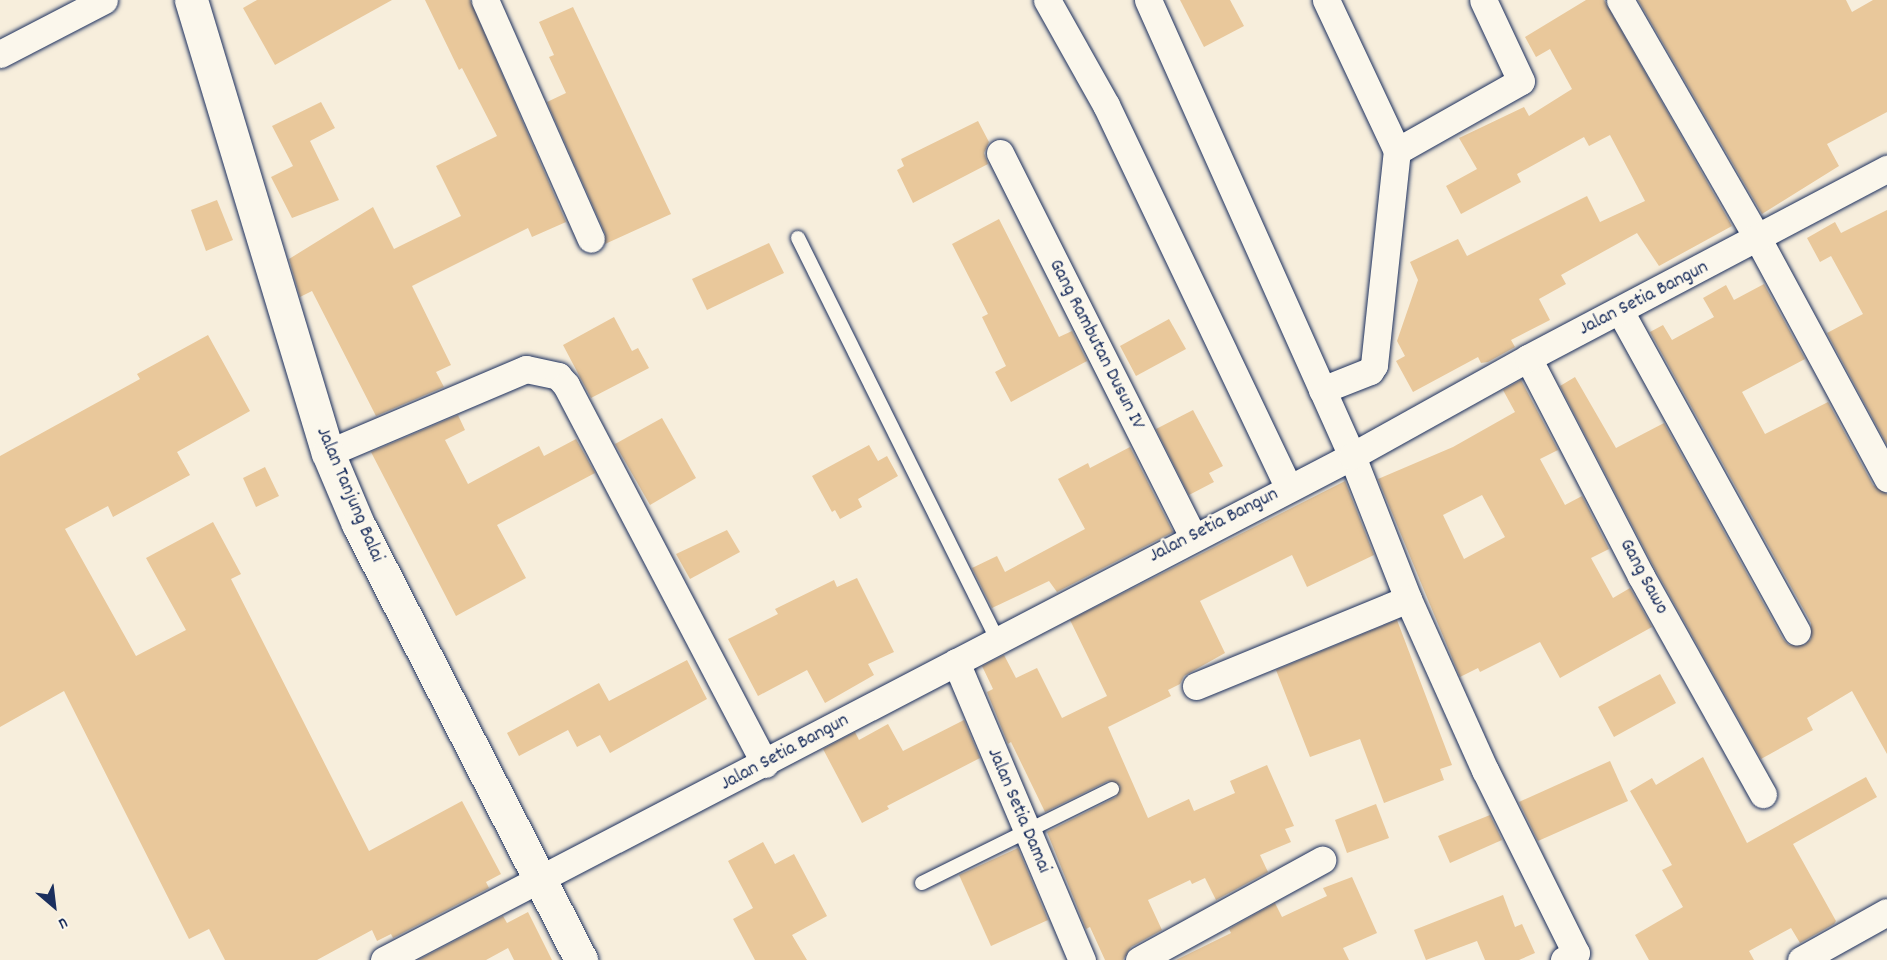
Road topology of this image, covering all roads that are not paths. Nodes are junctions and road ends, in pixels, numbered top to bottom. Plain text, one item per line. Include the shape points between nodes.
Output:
1 (104, 0) edge
2 (191, 0) edge
3 (485, 0) edge
4 (1047, 0) edge
5 (1148, 0) edge
6 (1326, 0) edge
7 (1483, 0) edge
8 (1620, 0) edge
9 (0, 54) edge
10 (1397, 152) junction
11 (1000, 153) dead end
12 (1887, 169) edge
13 (798, 238) dead end
14 (591, 239) dead end
15 (1758, 239) junction
16 (1620, 311) junction
17 (1528, 358) junction
18 (1322, 390) junction
19 (328, 453) junction
20 (1352, 456) junction
21 (1887, 478) edge
22 (1288, 488) junction
23 (1193, 537) junction
24 (1408, 599) junction
25 (1797, 631) dead end
26 (996, 639) junction
27 (956, 662) junction
28 (1196, 686) dead end
29 (765, 764) junction
30 (1112, 789) dead end
31 (1763, 794) dead end
32 (1027, 832) junction
33 (1322, 860) dead end
34 (540, 879) junction
35 (922, 883) dead end
36 (1887, 912) edge
37 (1579, 958) edge
38 (384, 960) edge
39 (581, 960) edge
40 (1082, 960) edge
41 (1139, 960) edge
42 (1801, 960) edge

1 - 9 street
2 - 19 street, Jalan Tanjung Balai
3 - 14 street
4 - 22 street via 1106,105
5 - 18 street
6 - 10 street
7 - 10 street via 1521,81
8 - 15 street
10 - 18 street via 1374,365 1370,371
11 - 23 street, Gang Rambutan Dusun IV
12 - 15 street, Jalan Setia Bangun
13 - 26 lane
15 - 16 street, Jalan Setia Bangun
15 - 21 street
16 - 17 street, Jalan Setia Bangun
16 - 25 street
17 - 20 street, Jalan Setia Bangun
17 - 31 street, Gang Sawo via 1641,576
18 - 20 street
19 - 29 street via 526,369 558,376
19 - 34 street, Jalan Tanjung Balai via 358,524
20 - 22 street, Jalan Setia Bangun
20 - 24 street
22 - 23 street, Jalan Setia Bangun
23 - 26 street, Jalan Setia Bangun
24 - 28 street
24 - 37 street via 1485,770
26 - 27 street, Jalan Setia Bangun
27 - 29 street, Jalan Setia Bangun
27 - 32 street, Jalan Setia Damai
29 - 34 street, Jalan Setia Bangun
30 - 32 lane
32 - 35 lane
32 - 40 street, Jalan Setia Damai
33 - 41 street
34 - 38 street, Jalan Setia Bangun
34 - 39 street, Jalan Tanjung Balai
36 - 42 street

